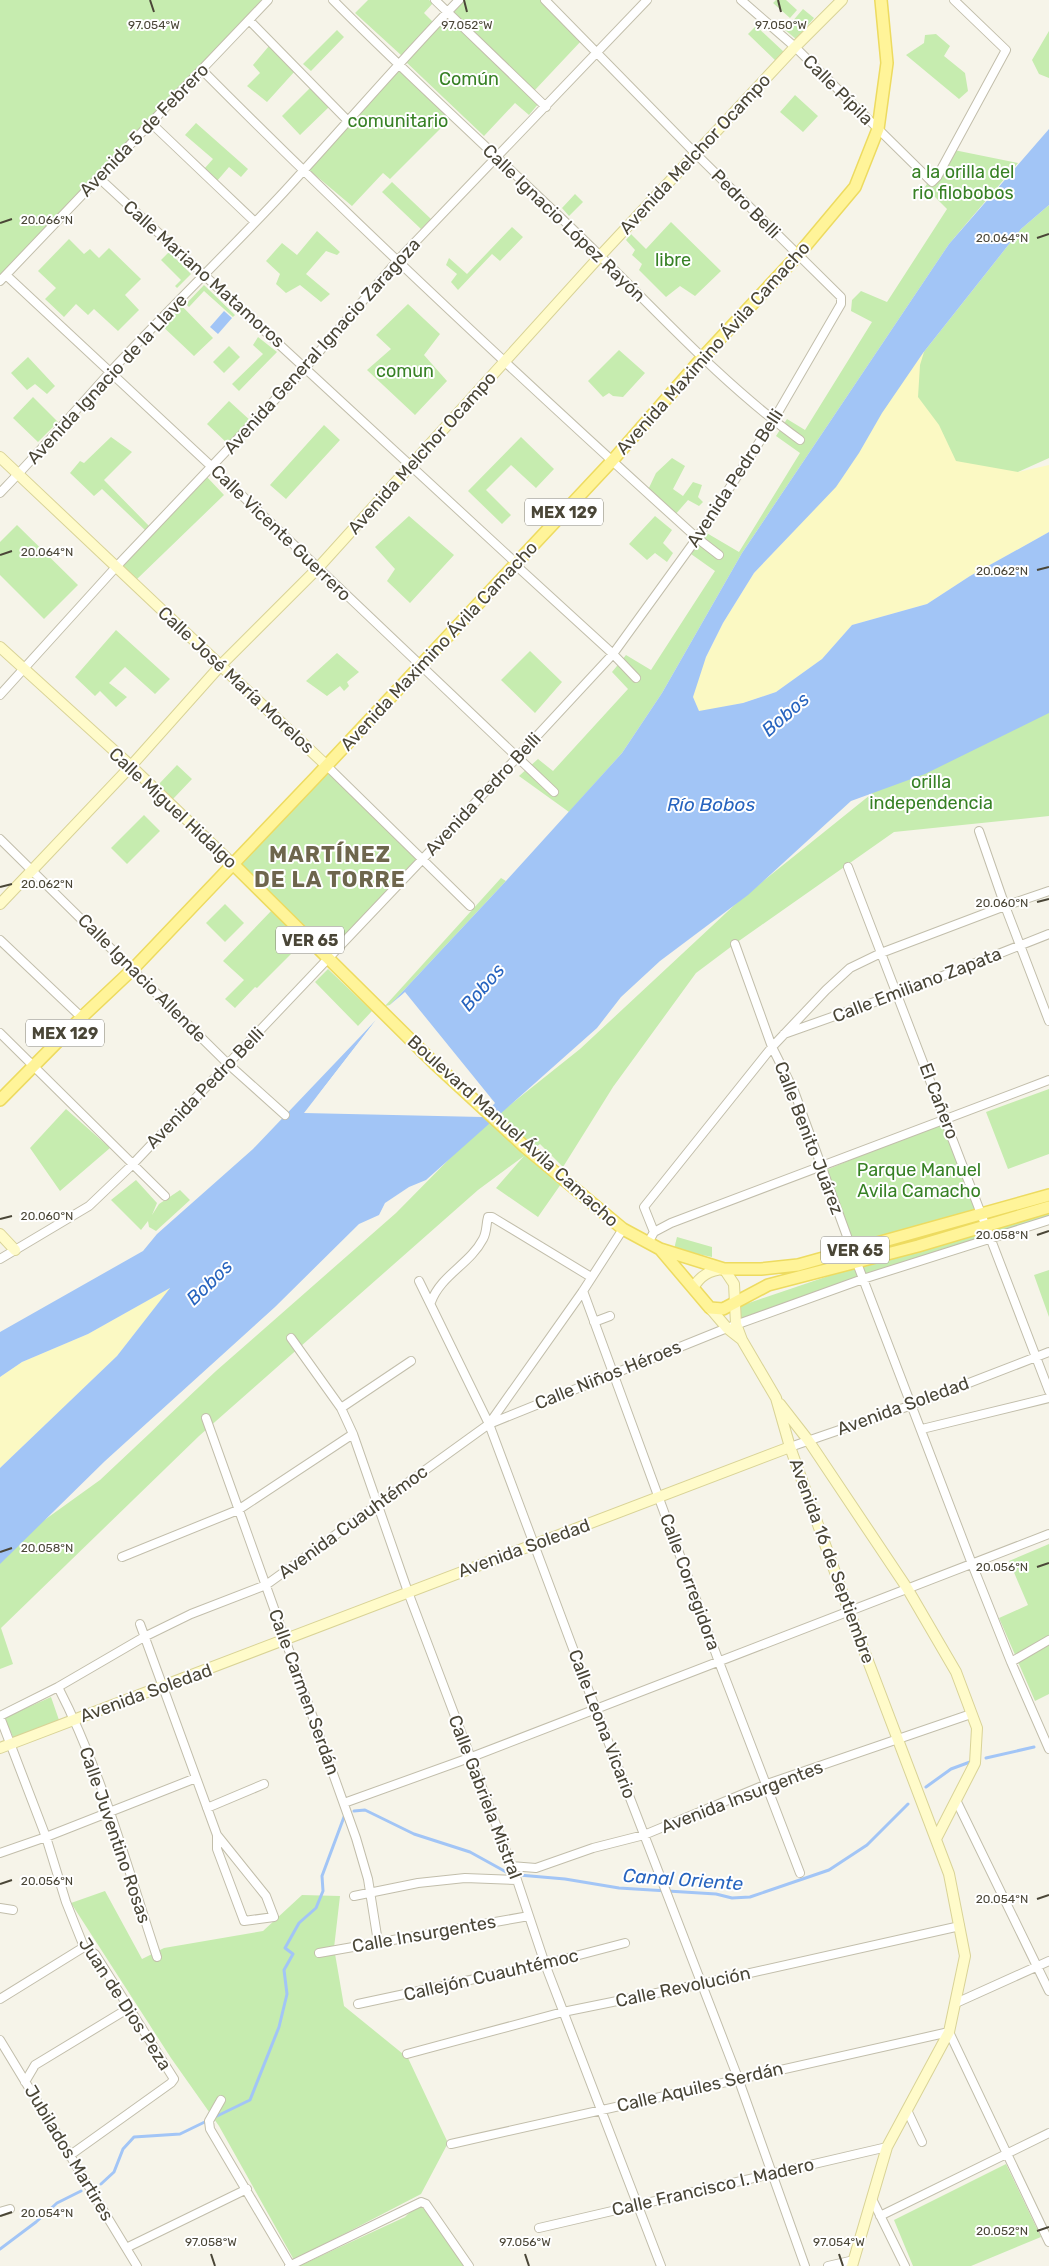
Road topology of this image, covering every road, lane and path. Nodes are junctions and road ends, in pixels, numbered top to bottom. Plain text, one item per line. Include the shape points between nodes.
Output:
1 (268, 0) edge
2 (334, 0) edge
3 (435, 0) edge
4 (458, 0) edge
5 (545, 0) edge
6 (646, 0) edge
7 (741, 0) edge
8 (842, 0) edge
9 (881, 0) edge
10 (954, 0) edge
11 (447, 12) junction
12 (249, 20) junction
13 (795, 47) junction
14 (597, 52) junction
15 (397, 64) junction
16 (202, 70) junction
17 (546, 107) junction
18 (348, 122) junction
19 (150, 123) junction
20 (878, 129) junction
21 (696, 154) junction
22 (497, 158) junction
23 (303, 171) junction
24 (99, 178) junction
25 (255, 222) junction
26 (798, 255) junction
27 (600, 256) junction
28 (398, 260) junction
29 (204, 276) junction
30 (3, 278) edge
31 (842, 299) joint
32 (702, 358) junction
33 (504, 362) junction
34 (306, 368) junction
35 (111, 372) junction
36 (773, 421) junction
37 (800, 440) dead end
38 (0, 457) edge
39 (612, 461) junction
40 (410, 465) junction
41 (212, 467) junction
42 (18, 474) junction
43 (0, 493) edge
44 (697, 538) junction
45 (719, 555) dead end
46 (516, 563) junction
47 (116, 567) junction
48 (318, 568) junction
49 (0, 647) edge
50 (614, 654) junction
51 (221, 665) junction
52 (421, 665) junction
53 (24, 670) junction
54 (636, 678) dead end
55 (0, 695) edge
56 (518, 758) junction
57 (131, 766) junction
58 (326, 766) junction
59 (554, 792) dead end
60 (979, 831) dead end
61 (0, 839) edge
62 (422, 859) junction
63 (234, 865) junction
64 (848, 867) dead end
65 (32, 869) junction
66 (1049, 891) edge
67 (0, 904) edge
68 (470, 906) dead end
69 (1005, 906) junction
70 (1049, 934) edge
71 (0, 940) edge
72 (735, 944) dead end
73 (1020, 945) junction
74 (881, 953) junction
75 (329, 958) junction
76 (133, 969) junction
77 (897, 994) junction
78 (385, 1015) joint
79 (82, 1016) junction
80 (1049, 1021) edge
81 (0, 1033) edge
82 (784, 1034) junction
83 (772, 1047) junction
84 (227, 1063) junction
85 (34, 1066) junction
86 (1049, 1080) edge
87 (0, 1100) edge
88 (285, 1115) dead end
89 (946, 1119) junction
90 (132, 1165) junction
91 (821, 1166) junction
92 (1049, 1195) edge
93 (165, 1196) dead end
94 (1049, 1207) edge
95 (982, 1214) junction
96 (1049, 1220) edge
97 (986, 1226) junction
98 (623, 1229) junction
99 (654, 1232) junction
100 (0, 1234) edge
101 (991, 1238) junction
102 (648, 1243) junction
103 (660, 1249) junction
104 (15, 1250) junction
105 (854, 1256) junction
106 (0, 1259) edge
107 (724, 1269) junction
108 (591, 1277) junction
109 (863, 1279) junction
110 (419, 1281) dead end
111 (693, 1288) junction
112 (583, 1290) junction
113 (431, 1302) junction
114 (734, 1303) junction
115 (710, 1308) junction
116 (610, 1316) dead end
117 (594, 1322) junction
118 (731, 1326) junction
119 (291, 1338) dead end
120 (1049, 1352) edge
121 (1036, 1358) junction
122 (411, 1361) dead end
123 (612, 1374) junction
124 (1049, 1391) edge
125 (776, 1398) junction
126 (1049, 1398) edge
127 (912, 1405) junction
128 (341, 1408) junction
129 (206, 1418) dead end
130 (489, 1424) junction
131 (922, 1429) junction
132 (353, 1434) junction
133 (808, 1440) junction
134 (790, 1447) junction
135 (659, 1498) junction
136 (377, 1504) junction
137 (238, 1510) junction
138 (1049, 1534) edge
139 (534, 1544) junction
140 (122, 1558) dead end
141 (972, 1564) junction
142 (266, 1585) junction
143 (907, 1588) junction
144 (408, 1592) junction
145 (849, 1611) junction
146 (140, 1624) dead end
147 (144, 1637) junction
148 (1049, 1640) edge
149 (285, 1641) junction
150 (719, 1662) junction
151 (1011, 1662) junction
152 (58, 1687) junction
153 (162, 1687) junction
154 (596, 1710) junction
155 (971, 1714) junction
156 (0, 1716) edge
157 (74, 1719) junction
158 (898, 1740) junction
159 (5, 1746) edge
160 (1049, 1749) edge
161 (470, 1758) junction
162 (196, 1778) junction
163 (264, 1784) dead end
164 (767, 1784) junction
165 (956, 1800) junction
166 (344, 1802) junction
167 (207, 1808) junction
168 (109, 1813) junction
169 (217, 1835) junction
170 (644, 1835) junction
171 (46, 1837) junction
172 (936, 1840) junction
173 (0, 1853) edge
174 (511, 1866) junction
175 (800, 1872) dead end
176 (517, 1880) junction
177 (370, 1892) junction
178 (354, 1896) dead end
179 (0, 1908) edge
180 (13, 1910) dead end
181 (529, 1916) junction
182 (960, 1926) junction
183 (378, 1942) junction
184 (625, 1944) dead end
185 (84, 1947) junction
186 (319, 1953) dead end
187 (157, 1957) dead end
188 (1049, 1961) edge
189 (545, 1964) junction
190 (1037, 1966) junction
191 (701, 1984) junction
192 (1049, 1991) edge
193 (0, 1999) edge
194 (956, 2003) junction
195 (358, 2004) dead end
196 (129, 2008) junction
197 (563, 2012) junction
198 (949, 2032) junction
199 (0, 2040) edge
200 (407, 2054) dead end
201 (738, 2078) junction
202 (25, 2082) junction
203 (221, 2100) dead end
204 (600, 2110) junction
205 (907, 2110) junction
206 (1049, 2133) edge
207 (922, 2142) dead end
208 (451, 2144) dead end
209 (887, 2147) junction
210 (1007, 2153) junction
211 (69, 2156) junction
212 (772, 2174) junction
213 (246, 2189) junction
214 (872, 2199) junction
215 (637, 2205) junction
216 (10, 2209) dead end
217 (0, 2212) edge
218 (880, 2216) junction
219 (539, 2228) dead end
220 (1049, 2242) edge
221 (126, 2248) junction
222 (853, 2263) edge
223 (137, 2266) edge
224 (290, 2266) edge
225 (469, 2266) edge
226 (661, 2266) edge
227 (806, 2266) edge
228 (828, 2266) edge
229 (905, 2266) edge

1 - 12 street, Avenida 5 de Febrero
2 - 15 street, Calle Ignacio López Rayón
3 - 11 street
4 - 11 street, Avenida Ignacio de la Llave
5 - 14 street, Pedro Belli
6 - 14 street, Avenida General Ignacio Zaragoza
7 - 13 street, Calle Pípila
8 - 13 main road, Avenida Melchor Ocampo
9 - 20 main road, Avenida Maximino Ávila Camacho / MEX 129 via 887,63
10 - 20 street, Calle Pípila via 1006,50 937,177 932,182
11 - 15 street, Avenida Ignacio de la Llave
11 - 17 street
12 - 16 street, Avenida 5 de Febrero
12 - 18 street
13 - 20 street, Calle Pípila
13 - 21 main road, Avenida Melchor Ocampo
14 - 17 street, Avenida General Ignacio Zaragoza
14 - 21 street, Pedro Belli
15 - 18 street, Avenida Ignacio de la Llave
15 - 22 street, Calle Ignacio López Rayón
16 - 19 street, Avenida 5 de Febrero
16 - 23 street
17 - 22 street, Avenida General Ignacio Zaragoza
18 - 23 street, Avenida Ignacio de la Llave
19 - 24 street, Avenida 5 de Febrero
19 - 25 street
20 - 26 main road, Avenida Maximino Ávila Camacho / MEX 129 via 855,187
21 - 26 street, Pedro Belli
21 - 27 main road, Avenida Melchor Ocampo
22 - 27 street, Calle Ignacio López Rayón
22 - 28 street, Avenida General Ignacio Zaragoza
23 - 25 street, Avenida Ignacio de la Llave
23 - 28 street
24 - 29 street, Calle Mariano Matamoros
24 - 30 street, Avenida 5 de Febrero
25 - 29 street, Avenida Ignacio de la Llave
26 - 31 street, Pedro Belli
26 - 32 main road, Avenida Maximino Ávila Camacho / MEX 129
27 - 32 street, Calle Ignacio López Rayón
27 - 33 main road, Avenida Melchor Ocampo
28 - 33 street
28 - 34 street, Avenida General Ignacio Zaragoza
29 - 34 street, Calle Mariano Matamoros
29 - 35 street, Avenida Ignacio de la Llave
30 - 35 street, Calle Vicente Guerrero
31 - 36 street, Avenida Pedro Belli
32 - 36 street, Calle Ignacio López Rayón
32 - 39 main road, Avenida Maximino Ávila Camacho / MEX 129
33 - 39 street
33 - 40 main road, Avenida Melchor Ocampo
34 - 40 street, Calle Mariano Matamoros
34 - 41 street, Avenida General Ignacio Zaragoza
35 - 41 street, Calle Vicente Guerrero
35 - 42 street, Avenida Ignacio de la Llave
36 - 37 street, Calle Ignacio López Rayón
36 - 44 street, Avenida Pedro Belli
38 - 42 main road, Calle José María Morelos
39 - 44 street
39 - 46 main road, Avenida Maximino Ávila Camacho / MEX 129
40 - 46 street, Calle Mariano Matamoros
40 - 48 main road, Avenida Melchor Ocampo
41 - 47 street, Avenida General Ignacio Zaragoza
41 - 48 street, Calle Vicente Guerrero
42 - 43 street, Avenida Ignacio de la Llave
42 - 47 main road, Calle José María Morelos
44 - 45 street
44 - 50 street, Avenida Pedro Belli
46 - 50 street, Calle Mariano Matamoros
46 - 52 main road, Avenida Maximino Ávila Camacho / MEX 129
47 - 51 main road, Calle José María Morelos
47 - 53 street, Avenida General Ignacio Zaragoza
48 - 51 main road, Avenida Melchor Ocampo
48 - 52 street, Calle Vicente Guerrero
49 - 53 main road, Calle Miguel Hidalgo
50 - 54 street, Calle Mariano Matamoros
50 - 56 street, Avenida Pedro Belli
51 - 57 main road, Avenida Melchor Ocampo
51 - 58 main road, Calle José María Morelos
52 - 56 street, Calle Vicente Guerrero
52 - 58 main road, Avenida Maximino Ávila Camacho / MEX 129
53 - 55 street, Avenida General Ignacio Zaragoza
53 - 57 main road, Calle Miguel Hidalgo
56 - 59 street, Calle Vicente Guerrero
56 - 62 street, Avenida Pedro Belli
57 - 63 main road, Calle Miguel Hidalgo
57 - 65 main road, Avenida Melchor Ocampo
58 - 62 street, Calle José María Morelos
58 - 63 main road, Avenida Maximino Ávila Camacho / MEX 129
60 - 69 street
61 - 65 street, Calle Ignacio Allende
62 - 68 street, Calle José María Morelos
62 - 75 street, Avenida Pedro Belli
63 - 75 main road, Calle Miguel Hidalgo / VER 65
63 - 76 main road, Avenida Maximino Ávila Camacho / MEX 129
64 - 74 street, El Cañero
65 - 67 main road, Avenida Melchor Ocampo
65 - 76 street, Calle Ignacio Allende
66 - 69 street
69 - 73 street
69 - 74 street
70 - 73 street, Calle Emiliano Zapata
71 - 79 street
72 - 83 street, Calle Benito Juárez
73 - 77 street, Calle Emiliano Zapata
73 - 80 street
74 - 77 street, El Cañero
74 - 82 street via 850,968
75 - 78 main road, Calle Miguel Hidalgo / VER 65
75 - 84 street, Avenida Pedro Belli
76 - 79 main road, Avenida Maximino Ávila Camacho / MEX 129
76 - 84 street, Calle Ignacio Allende
77 - 82 street, Calle Emiliano Zapata
77 - 89 street, El Cañero
78 - 98 main road, Boulevard Manuel Ávila Camacho / VER 65 via 525,1147
79 - 85 main road, Avenida Maximino Ávila Camacho / MEX 129
81 - 85 street
82 - 83 street
83 - 91 street, Calle Benito Juárez via 794,1091
83 - 99 street via 644,1207
84 - 88 street, Calle Ignacio Allende
84 - 90 street, Avenida Pedro Belli
85 - 87 main road, Avenida Maximino Ávila Camacho / MEX 129
85 - 90 street
86 - 89 street
89 - 91 street
89 - 95 street, El Cañero
90 - 93 street
90 - 104 street, Avenida Pedro Belli via 89,1206
91 - 99 street
91 - 105 street, Calle Benito Juárez
92 - 95 main road, Boulevard Manuel Ávila Camacho / VER 65
94 - 97 main road, Boulevard Manuel Ávila Camacho / VER 65
95 - 97 street, El Cañero
95 - 105 main road, Boulevard Manuel Ávila Camacho / VER 65
96 - 101 street, Calle Niños Héroes
97 - 101 street, El Cañero
97 - 105 main road, Boulevard Manuel Ávila Camacho / VER 65 via 918,1246
98 - 102 main road, Boulevard Manuel Ávila Camacho / VER 65
98 - 108 street, Avenida Cuauhtémoc
99 - 102 street
100 - 104 main road
101 - 109 street, Calle Niños Héroes
101 - 121 street, El Cañero
102 - 103 main road, Boulevard Manuel Ávila Camacho / VER 65
103 - 107 main road, Boulevard Manuel Ávila Camacho / VER 65
103 - 111 main road, Avenida 16 de Septiembre
104 - 106 street, Avenida Pedro Belli
105 - 107 main road, Boulevard Manuel Ávila Camacho / VER 65 via 761,1269
105 - 109 street, Calle Benito Juárez
105 - 114 main road, Boulevard Manuel Ávila Camacho / VER 65 via 768,1285
107 - 111 main road via 702,1276
107 - 114 main road via 734,1284
108 - 112 street, Avenida Cuauhtémoc
108 - 113 street via 488,1217 483,1240 435,1291
109 - 118 street, Calle Niños Héroes
109 - 127 street, Calle Benito Juárez
110 - 113 street, Calle Leona Vicario
111 - 115 main road, Avenida 16 de Septiembre
112 - 117 street, Calle Corregidora
112 - 130 street, Avenida Cuauhtémoc
113 - 130 street, Calle Leona Vicario
114 - 115 main road, Boulevard Manuel Ávila Camacho / VER 65 via 723,1308
114 - 118 main road, Avenida 16 de Septiembre
115 - 118 main road, Avenida 16 de Septiembre
116 - 117 street
117 - 123 street, Calle Corregidora
118 - 123 street, Calle Niños Héroes
118 - 125 main road, Avenida 16 de Septiembre
119 - 128 street, Calle Gabriela Mistral
120 - 121 street, Avenida Soledad
121 - 124 street, El Cañero
121 - 127 street, Avenida Soledad
122 - 128 street
123 - 130 street, Calle Niños Héroes
123 - 135 street, Calle Corregidora
125 - 133 main road
125 - 134 main road, Avenida 16 de Septiembre
126 - 131 street
127 - 131 street, Calle Benito Juárez
127 - 133 street, Avenida Soledad
128 - 132 street, Calle Gabriela Mistral
129 - 137 street, Calle Carmen Serdán
130 - 136 street, Avenida Cuauhtémoc
130 - 139 street, Calle Leona Vicario
131 - 141 street, Calle Benito Juárez
132 - 136 street, Calle Gabriela Mistral
132 - 137 street
133 - 134 street, Avenida Soledad
133 - 143 main road
134 - 135 main road, Avenida Soledad
134 - 145 main road, Avenida 16 de Septiembre
135 - 139 main road, Avenida Soledad
135 - 150 street, Calle Corregidora
136 - 142 street, Avenida Cuauhtémoc
136 - 144 street, Calle Gabriela Mistral
137 - 140 street
137 - 142 street, Calle Carmen Serdán
138 - 141 street
139 - 144 main road, Avenida Soledad
139 - 154 street, Calle Leona Vicario
141 - 143 street
141 - 151 street, Calle Benito Juárez
142 - 147 street, Avenida Cuauhtémoc via 191,1614
142 - 149 street, Calle Carmen Serdán
143 - 145 street
143 - 155 main road via 956,1672
144 - 149 main road, Avenida Soledad
144 - 161 street, Calle Gabriela Mistral
145 - 150 street
145 - 158 main road, Avenida 16 de Septiembre
146 - 147 street
147 - 152 street, Avenida Cuauhtémoc
147 - 153 street
148 - 151 street
149 - 153 main road, Avenida Soledad
149 - 166 street, Calle Carmen Serdán
150 - 154 street
150 - 164 street, Calle Corregidora
151 - 160 street, Calle Benito Juárez
152 - 156 street, Avenida Cuauhtémoc
152 - 157 street, Calle Juventino Rosas
153 - 157 main road, Avenida Soledad
153 - 162 street
154 - 161 street
154 - 170 street, Calle Leona Vicario
155 - 158 street, Avenida Insurgentes
155 - 165 main road via 977,1728 975,1763
156 - 159 street, Juan de Dios Peza
157 - 159 main road, Avenida Soledad
157 - 168 street, Calle Juventino Rosas
158 - 164 street, Avenida Insurgentes
158 - 172 main road, Avenida 16 de Septiembre
159 - 171 street, Juan de Dios Peza
161 - 166 street
161 - 174 street, Calle Gabriela Mistral
162 - 167 street
162 - 168 street
163 - 167 street
164 - 170 street, Avenida Insurgentes
164 - 175 street, Calle Corregidora
165 - 172 main road
165 - 190 street
166 - 177 street, Calle Carmen Serdán
167 - 169 street
168 - 171 street
168 - 187 street, Calle Juventino Rosas
169 - 169 street via 266,1896 274,1917 244,1921 217,1849
170 - 174 street, Avenida Insurgentes via 536,1868
170 - 191 street, Calle Leona Vicario
171 - 173 street
171 - 185 street, Juan de Dios Peza
172 - 182 main road, Avenida 16 de Septiembre via 949,1874
174 - 176 street, Calle Gabriela Mistral
176 - 177 street via 465,1878
176 - 181 street, Calle Gabriela Mistral
177 - 178 street
177 - 183 street, Calle Carmen Serdán
179 - 180 street
181 - 183 street, Calle Insurgentes
181 - 189 street, Calle Gabriela Mistral
182 - 191 street, Calle Revolución
182 - 194 main road, Avenida 16 de Septiembre via 965,1956
183 - 186 street, Calle Insurgentes
184 - 189 street, Callejón Cuauhtémoc
185 - 193 street
185 - 196 street, Juan de Dios Peza via 95,1954
188 - 190 street
189 - 195 street, Callejón Cuauhtémoc
189 - 197 street, Calle Gabriela Mistral
190 - 192 street
190 - 194 street
191 - 197 street, Calle Revolución
191 - 201 street, Calle Leona Vicario
194 - 198 main road, Avenida 16 de Septiembre
196 - 202 street via 35,2065
196 - 211 street, Juan de Dios Peza via 174,2078
197 - 200 street, Calle Revolución
197 - 204 street, Calle Gabriela Mistral
198 - 201 street, Calle Aquiles Serdán
198 - 205 main road, Avenida 16 de Septiembre
198 - 210 street
199 - 202 street, Jubilados Martires
201 - 204 street, Calle Aquiles Serdán
201 - 212 street, Calle Leona Vicario
202 - 211 street, Jubilados Martires
203 - 213 street via 209,2121 210,2129
204 - 208 street, Calle Aquiles Serdán
204 - 215 street, Calle Gabriela Mistral
205 - 207 street
205 - 209 main road, Avenida 16 de Septiembre
206 - 210 street
209 - 212 street, Calle Francisco I. Madero
209 - 214 main road, Avenida 16 de Septiembre
210 - 218 street
210 - 220 street
211 - 221 street, Jubilados Martires
212 - 215 street, Calle Francisco I. Madero
212 - 227 street, Calle Leona Vicario
213 - 221 street
213 - 224 street
214 - 218 street
214 - 222 main road, Avenida 16 de Septiembre
215 - 219 street, Calle Francisco I. Madero
215 - 226 street, Calle Gabriela Mistral
216 - 217 street
218 - 229 street
221 - 223 street, Jubilados Martires
222 - 228 street
224 - 225 street via 421,2202 426,2204

